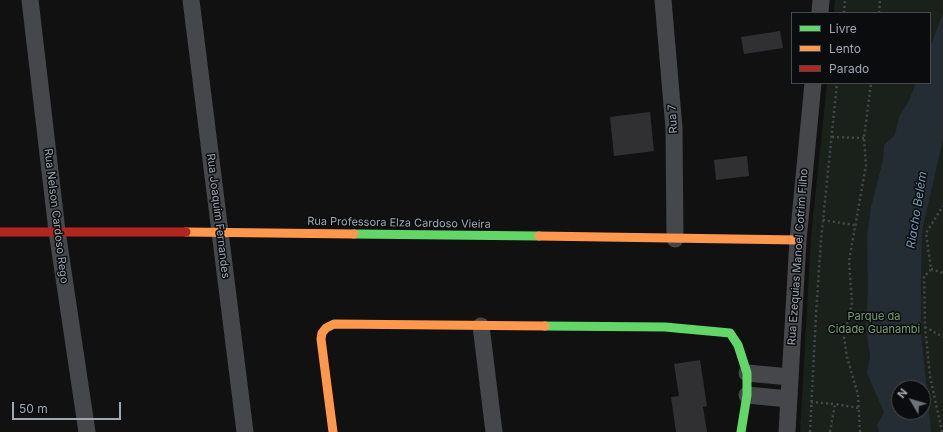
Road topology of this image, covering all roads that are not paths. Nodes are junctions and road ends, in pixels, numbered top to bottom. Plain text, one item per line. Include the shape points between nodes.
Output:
1 (30, 0) edge
2 (191, 0) edge
3 (663, 0) edge
4 (821, 0) edge
5 (820, 12) edge
6 (813, 84) edge
7 (57, 231) junction
8 (0, 232) edge
9 (219, 232) junction
10 (675, 239) junction
11 (798, 240) junction
12 (481, 326) junction
13 (747, 373) junction
14 (790, 377) junction
15 (747, 395) junction
16 (789, 399) junction
17 (87, 432) edge
18 (245, 432) edge
19 (333, 432) edge
20 (494, 432) edge
21 (741, 432) edge
22 (787, 432) edge

1 - 7 street, Rua Nelson Cardoso Rego
2 - 9 street, Rua Joaquim Fernandes
3 - 10 street, Rua 7 via 674,128
4 - 5 street
6 - 11 street, Rua Ezequias Manoel Cotrim Filho
7 - 8 street, Rua Professora Elza Cardoso Vieira
7 - 9 street, Rua Professora Elza Cardoso Vieira
7 - 17 street, Rua Nelson Cardoso Rego
9 - 10 street, Rua Professora Elza Cardoso Vieira
9 - 18 street, Rua Joaquim Fernandes
10 - 11 street, Rua Professora Elza Cardoso Vieira
11 - 14 street, Rua Ezequias Manoel Cotrim Filho
12 - 13 street via 665,327 726,332 730,333 738,345
12 - 19 street via 334,324 326,328 321,339
12 - 20 street
13 - 14 street
13 - 15 street
14 - 16 street, Rua Ezequias Manoel Cotrim Filho
15 - 16 street
15 - 21 street
16 - 22 street, Rua Ezequias Manoel Cotrim Filho

